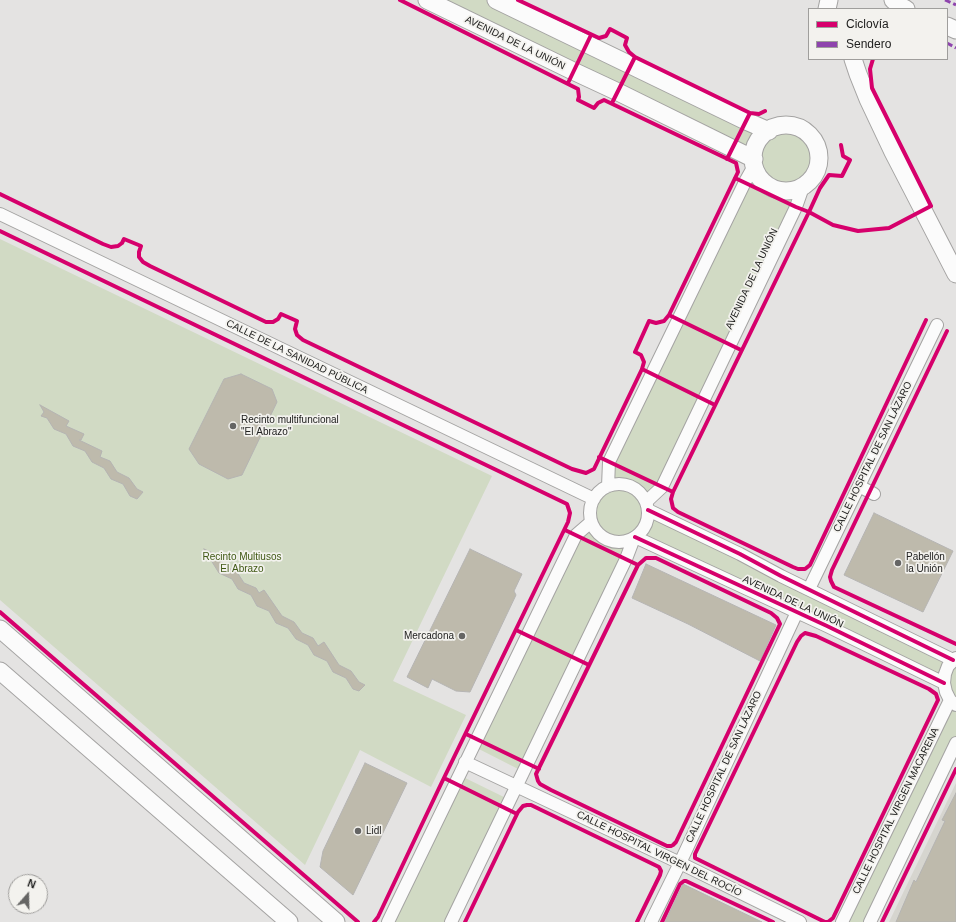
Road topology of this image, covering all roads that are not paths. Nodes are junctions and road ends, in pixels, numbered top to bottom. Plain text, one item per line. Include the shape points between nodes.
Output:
1 (428, 0) edge
2 (496, 0) edge
3 (893, 0) edge
4 (904, 8) edge
5 (854, 60) edge
6 (866, 60) edge
7 (868, 99) junction
8 (769, 131) junction
9 (754, 162) junction
10 (803, 187) junction
11 (0, 214) edge
12 (956, 274) edge
13 (937, 325) dead end
14 (608, 486) junction
15 (859, 486) junction
16 (874, 494) dead end
17 (594, 499) junction
18 (647, 506) junction
19 (591, 522) junction
20 (635, 537) junction
21 (809, 589) junction
22 (797, 612) junction
23 (0, 630) edge
24 (955, 659) edge
25 (0, 671) edge
26 (944, 683) junction
27 (953, 702) edge
28 (956, 743) edge
29 (465, 762) junction
30 (517, 786) junction
31 (680, 863) junction
32 (289, 922) edge
33 (336, 922) edge
34 (388, 922) edge
35 (451, 922) edge
36 (651, 922) edge
37 (800, 922) edge
38 (842, 922) edge
39 (870, 922) edge

1 - 9 main road, AVENIDA DE LA UNIÓN via 632,99
2 - 8 main road
3 - 4 main road
5 - 7 main road
6 - 7 main road via 864,85
7 - 12 main road
8 - 9 main road via 756,146
8 - 10 main road via 783,126 800,128 810,135 817,146 818,168 812,180
9 - 10 main road via 760,177 768,185 780,191
9 - 14 street via 610,462
10 - 18 street, AVENIDA DE LA UNIÓN via 796,207 662,487
11 - 17 street, CALLE DE LA SANIDAD PÚBLICA
13 - 15 street, CALLE HOSPITAL DE SAN LÁZARO
14 - 17 street
14 - 18 street via 617,484 634,488 641,494
15 - 16 street
15 - 21 street, CALLE HOSPITAL DE SAN LÁZARO
17 - 19 street via 590,512
18 - 20 street via 645,525
18 - 21 street, AVENIDA DE LA UNIÓN
19 - 20 street via 595,530 610,540 618,542
19 - 29 street via 576,535
20 - 22 street, AVENIDA DE LA UNIÓN
20 - 30 street
21 - 24 street, AVENIDA DE LA UNIÓN
22 - 26 street, AVENIDA DE LA UNIÓN
22 - 31 street, CALLE HOSPITAL DE SAN LÁZARO
23 - 33 main road
24 - 26 street via 944,674
25 - 32 main road
26 - 27 street via 946,692
27 - 38 street, CALLE HOSPITAL VIRGEN MACARENA
28 - 39 street
29 - 30 street, CALLE HOSPITAL VIRGEN DEL ROCÍO
29 - 34 street
30 - 31 street, CALLE HOSPITAL VIRGEN DEL ROCÍO
30 - 35 street
31 - 36 street, CALLE HOSPITAL DE SAN LÁZARO
31 - 37 street, CALLE HOSPITAL VIRGEN DEL ROCÍO

